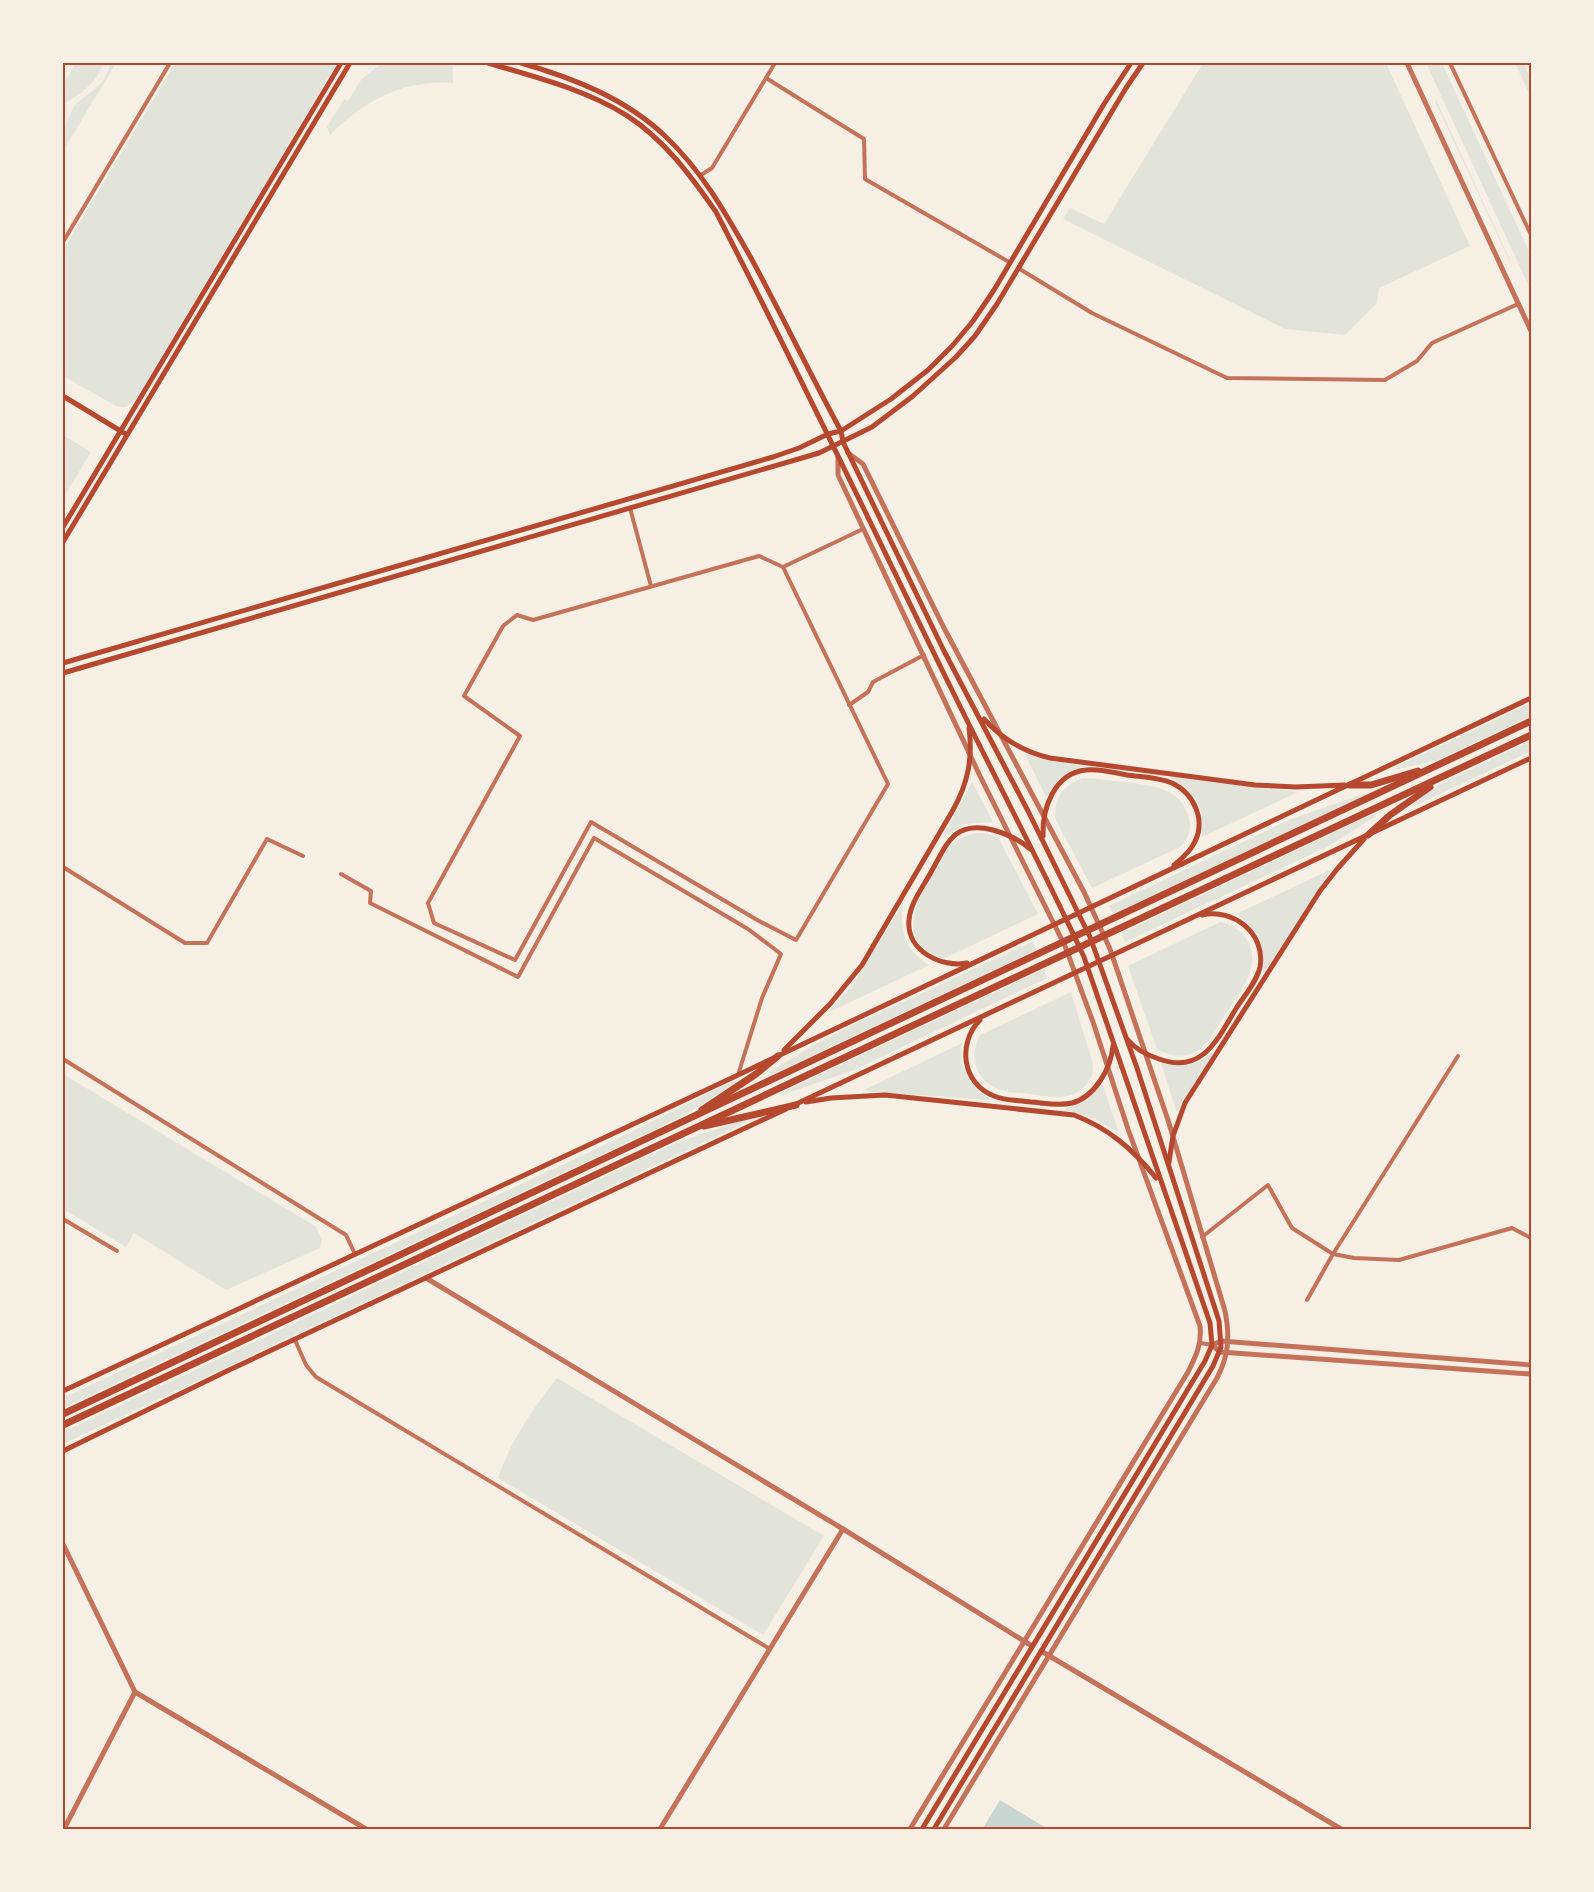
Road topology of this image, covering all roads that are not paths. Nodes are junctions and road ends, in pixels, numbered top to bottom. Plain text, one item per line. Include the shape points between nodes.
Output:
1 (170, 63) edge
2 (341, 63) edge
3 (350, 63) edge
4 (488, 63) edge
5 (521, 63) edge
6 (775, 63) edge
7 (1131, 63) edge
8 (1143, 63) edge
9 (1407, 63) edge
10 (1450, 63) edge
11 (766, 78) junction
12 (701, 175) junction
13 (1531, 235) edge
14 (63, 242) edge
15 (1009, 262) junction
16 (1018, 268) junction
17 (1518, 304) junction
18 (1531, 331) edge
19 (63, 396) edge
20 (121, 431) junction
21 (841, 431) junction
22 (828, 434) junction
23 (128, 435) junction
24 (843, 442) junction
25 (833, 446) junction
26 (848, 453) junction
27 (838, 456) junction
28 (630, 507) junction
29 (63, 527) edge
30 (864, 528) junction
31 (63, 542) edge
32 (783, 567) junction
33 (651, 586) junction
34 (924, 655) junction
35 (63, 663) edge
36 (63, 674) edge
37 (1531, 698) edge
38 (849, 705) junction
39 (975, 708) junction
40 (1531, 721) edge
41 (968, 724) junction
42 (1531, 735) edge
43 (1004, 737) junction
44 (971, 756) junction
45 (1531, 758) edge
46 (1438, 765) junction
47 (1444, 776) junction
48 (1350, 785) junction
49 (1044, 815) junction
50 (1368, 835) junction
51 (1011, 836) junction
52 (1044, 844) junction
53 (1034, 853) junction
54 (303, 856) dead end
55 (63, 867) edge
56 (1168, 871) junction
57 (341, 874) dead end
58 (1189, 919) junction
59 (978, 960) junction
60 (986, 1015) junction
61 (1125, 1034) junction
62 (1112, 1038) junction
63 (1146, 1053) junction
64 (778, 1056) junction
65 (1458, 1056) dead end
66 (63, 1059) edge
67 (1107, 1067) junction
68 (738, 1074) junction
69 (796, 1105) junction
70 (681, 1124) junction
71 (689, 1129) junction
72 (1173, 1136) junction
73 (1138, 1157) junction
74 (1170, 1172) junction
75 (1160, 1183) junction
76 (63, 1219) edge
77 (1202, 1238) junction
78 (1531, 1238) edge
79 (117, 1251) dead end
80 (355, 1254) junction
81 (1333, 1254) junction
82 (426, 1278) junction
83 (1308, 1300) dead end
84 (295, 1340) junction
85 (1221, 1341) junction
86 (1228, 1342) junction
87 (1201, 1343) junction
88 (1212, 1345) junction
89 (1220, 1352) junction
90 (1227, 1352) junction
91 (1531, 1365) edge
92 (1531, 1374) edge
93 (63, 1391) edge
94 (63, 1414) edge
95 (63, 1425) edge
96 (63, 1451) edge
97 (843, 1529) junction
98 (63, 1544) edge
99 (1024, 1641) junction
100 (1032, 1646) junction
101 (771, 1649) junction
102 (1041, 1651) junction
103 (1049, 1656) junction
104 (135, 1692) junction
105 (64, 1829) edge
106 (366, 1829) edge
107 (660, 1829) edge
108 (910, 1829) edge
109 (922, 1829) edge
110 (934, 1829) edge
111 (944, 1829) edge
112 (1341, 1829) edge

1 - 14 street
2 - 20 main road
3 - 23 main road
4 - 22 main road via 584,94 626,116 666,148 716,213
5 - 12 main road via 591,87 631,110 664,135
6 - 11 street
7 - 15 main road
8 - 16 main road
9 - 17 street
10 - 13 street
11 - 12 street via 712,168
11 - 15 street via 864,139 865,179
12 - 21 main road via 777,306
15 - 21 main road via 973,321 928,370
16 - 17 street via 1092,313 1227,378 1385,380 1417,361 1432,343
16 - 24 main road via 984,324 956,357 872,427
17 - 18 street
19 - 20 main road
20 - 23 main road
20 - 29 main road
21 - 22 main road
21 - 24 main road
22 - 25 main road
22 - 35 main road via 773,457
23 - 31 main road
24 - 25 main road
24 - 26 main road
25 - 27 main road
25 - 28 main road via 778,466
26 - 39 main road
26 - 43 street via 863,464 943,626
27 - 30 street via 838,475
27 - 41 main road
28 - 33 street
28 - 36 main road
30 - 32 street
30 - 34 street
32 - 33 street via 759,556
32 - 38 street
33 - 38 street via 533,620 517,615 503,626 464,696 520,736 428,903 434,923 515,960 591,822 796,940 888,784
34 - 38 street via 873,682 868,692
34 - 44 street
37 - 48 main road
39 - 43 main road
39 - 52 main road
40 - 46 highway
41 - 44 main road
41 - 53 main road
42 - 47 highway
43 - 48 main road via 1050,758 1255,785
43 - 49 street
44 - 51 street
44 - 64 main road via 959,798 862,965
45 - 50 main road
46 - 48 highway via 1371,784
46 - 70 highway
47 - 50 highway
47 - 71 highway
48 - 56 main road
49 - 52 main road
49 - 56 main road via 1059,783 1084,770 1170,783 1190,798 1199,821 1192,846
49 - 63 street via 1110,949
50 - 58 main road
50 - 72 main road via 1333,873 1302,918 1192,1091
51 - 53 main road
51 - 59 main road via 976,827 955,834 911,911 911,934 928,955 951,964
51 - 67 street via 1065,946
52 - 61 main road via 1090,937
53 - 62 main road via 1084,957
54 - 55 street via 267,839 207,943 185,942
56 - 59 main road
57 - 68 street via 371,891 370,903 518,977 594,838 748,929 781,954 762,998
58 - 60 main road
58 - 63 main road via 1212,913 1242,923 1256,939 1259,968 1213,1046 1201,1057 1178,1064
59 - 64 main road
60 - 67 main road via 971,1032 966,1063 973,1080 993,1096 1072,1103 1094,1088
60 - 69 main road
61 - 63 main road
61 - 74 main road
62 - 67 main road
62 - 75 main road
63 - 72 street
64 - 68 main road
64 - 70 highway
65 - 81 street
66 - 80 street via 346,1235
67 - 73 street
68 - 80 main road
69 - 71 highway
69 - 73 main road via 831,1098 885,1095 1074,1114 1125,1143
69 - 82 main road
70 - 94 highway
71 - 95 highway
72 - 74 main road
72 - 77 street
73 - 75 main road
73 - 87 street via 1200,1326
74 - 85 main road via 1219,1320
75 - 88 main road via 1210,1323
76 - 79 street
77 - 81 street via 1268,1185 1292,1228
77 - 86 street via 1225,1311
78 - 81 street via 1512,1228 1399,1260
80 - 93 main road
81 - 83 street
82 - 84 main road
82 - 97 street
84 - 96 main road
84 - 101 street via 316,1377
85 - 86 street
85 - 88 street
85 - 89 main road
86 - 90 street
86 - 91 street
87 - 88 street
87 - 99 street via 1188,1372
88 - 89 street
88 - 100 main road
89 - 90 street
89 - 102 main road
90 - 92 street
90 - 103 street via 1217,1378
97 - 99 street
97 - 101 street
98 - 104 street
99 - 100 street
99 - 108 street
100 - 102 main road
100 - 109 main road
101 - 107 street
102 - 103 street
102 - 110 main road
103 - 111 street
103 - 112 street
104 - 105 street
104 - 106 street

